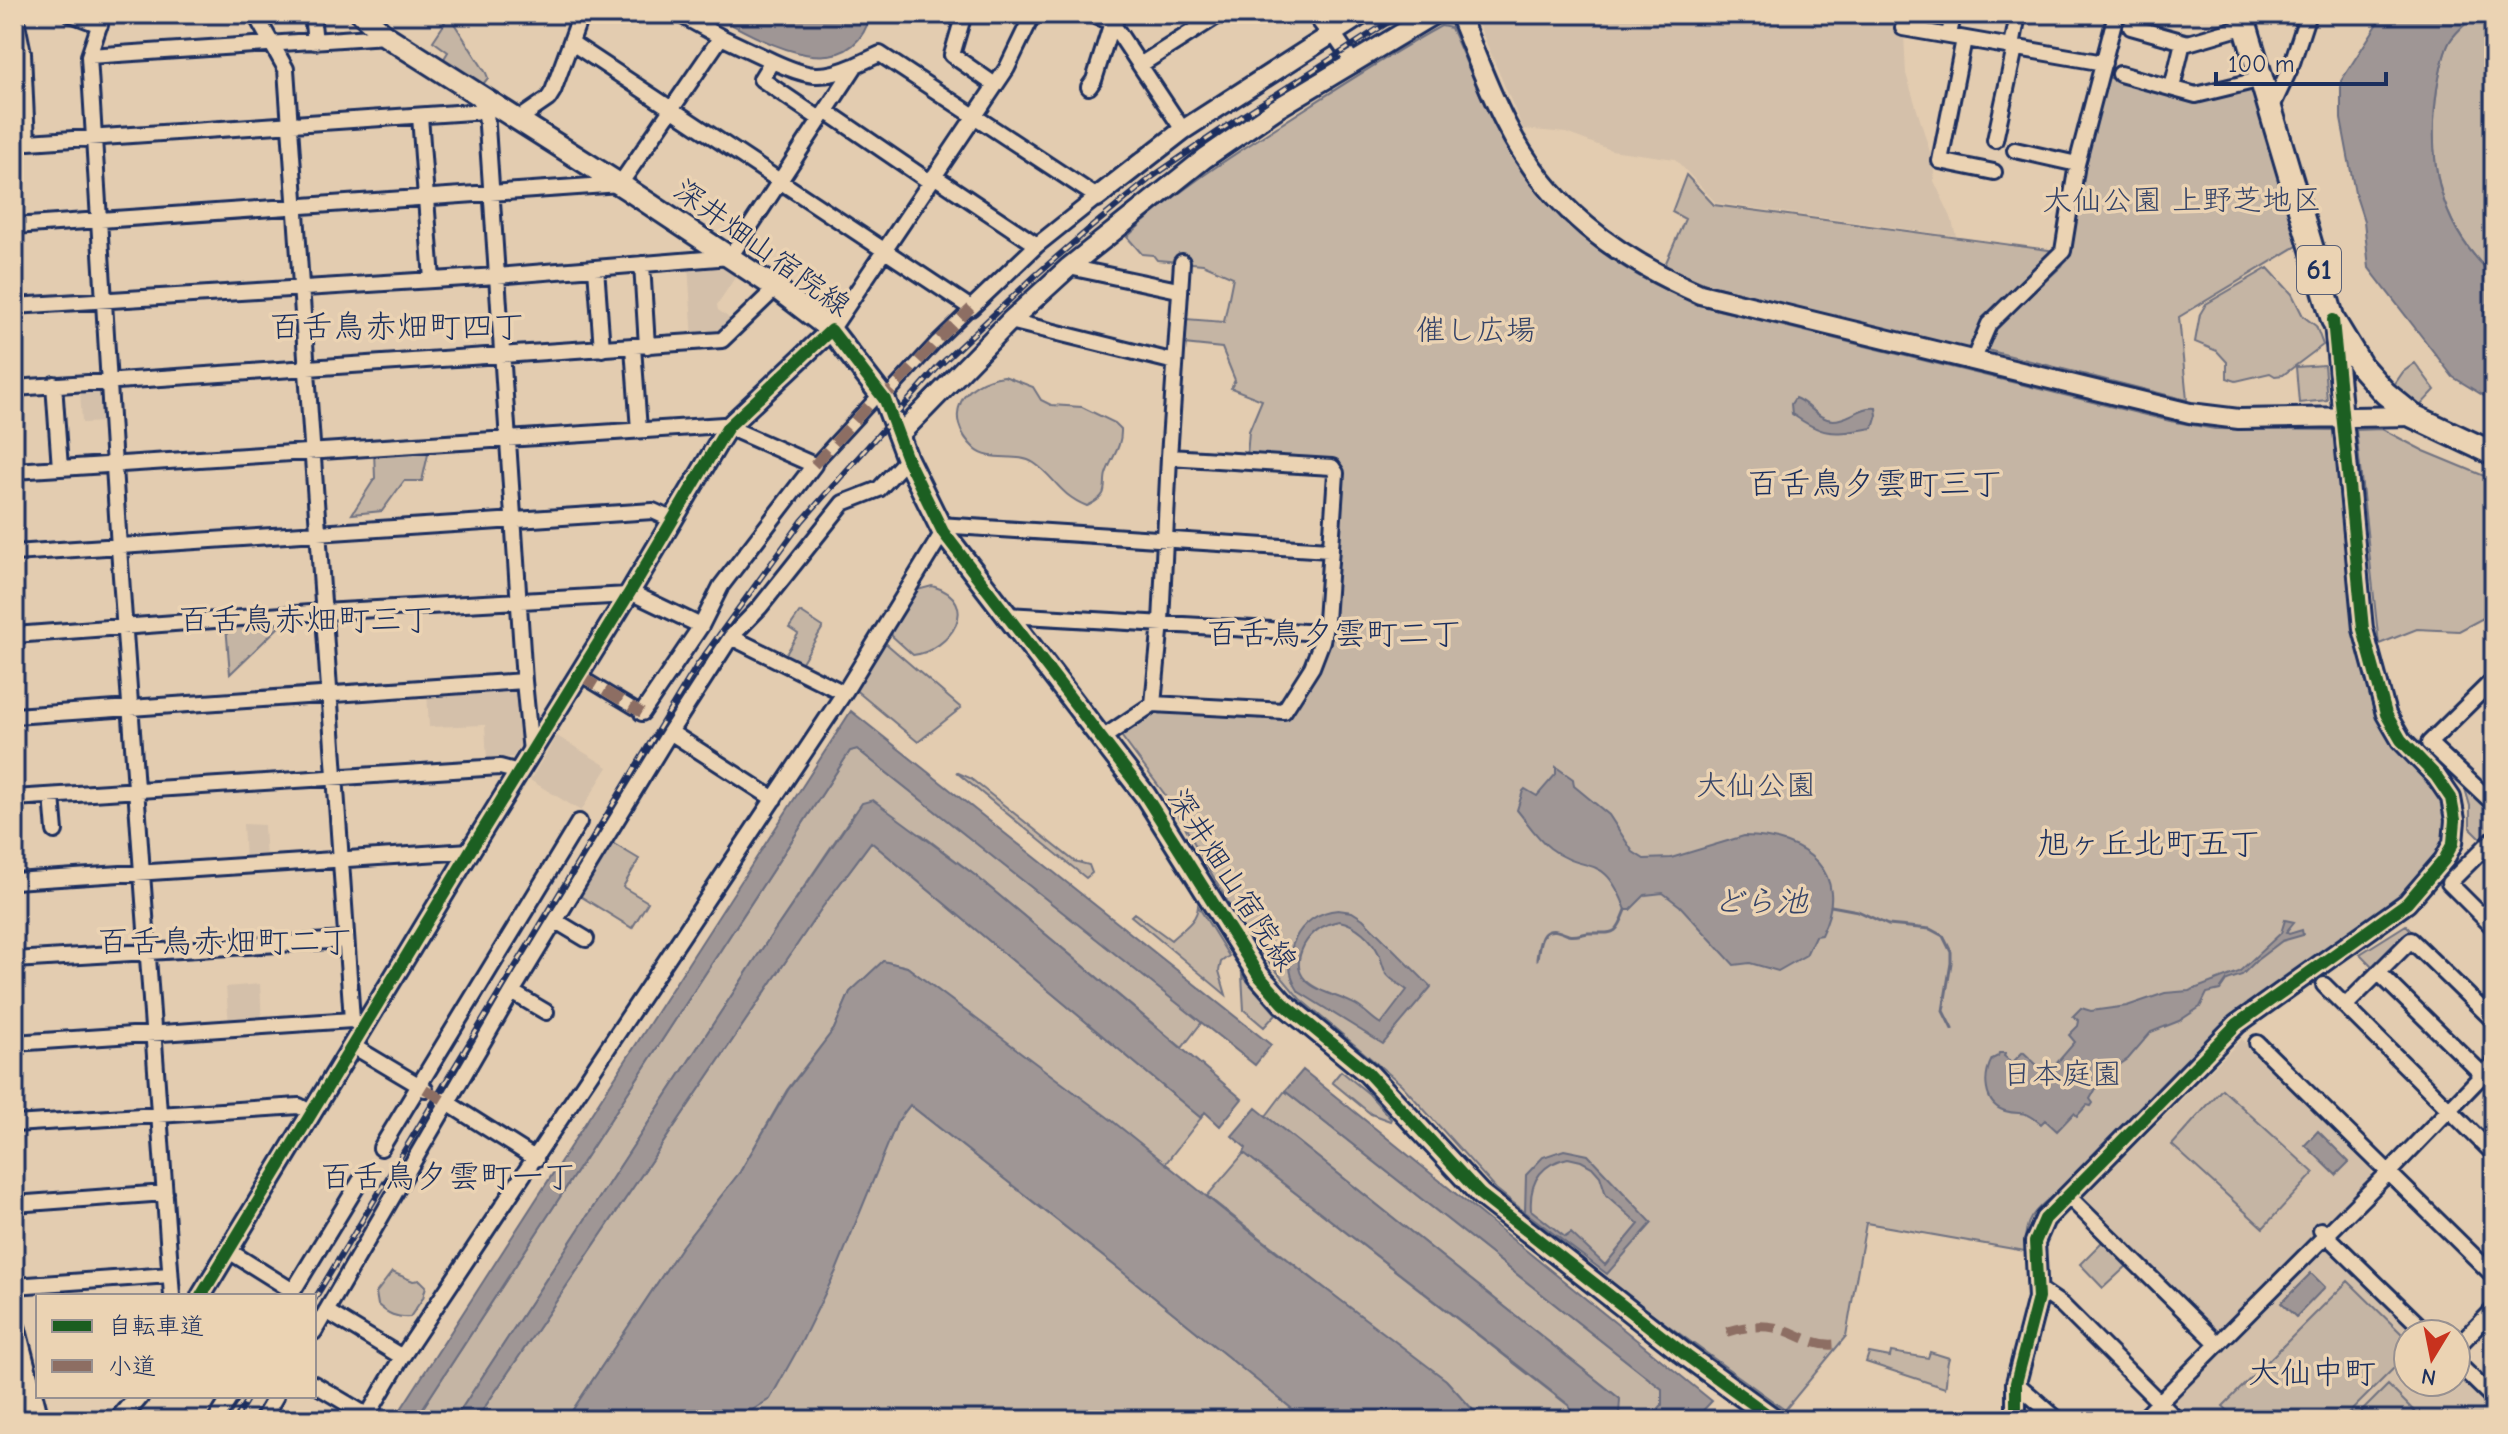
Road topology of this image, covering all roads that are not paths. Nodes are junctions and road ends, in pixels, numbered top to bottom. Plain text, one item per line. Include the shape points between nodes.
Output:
1 (15, 14) edge
2 (71, 14) edge
3 (255, 14) edge
4 (312, 14) edge
5 (362, 14) edge
6 (581, 14) edge
7 (679, 14) edge
8 (964, 14) edge
9 (1033, 14) edge
10 (1090, 14) edge
11 (1314, 14) edge
12 (1363, 14) edge
13 (1434, 14) edge
14 (1459, 14) edge
15 (1953, 14) edge
16 (2018, 14) edge
17 (2116, 14) edge
18 (2308, 14) edge
19 (1212, 16) edge
20 (102, 19) edge
21 (2244, 20) edge
22 (1114, 21) edge
23 (1906, 24) edge
24 (2131, 27) dead end
25 (1331, 34) junction
26 (386, 36) junction
27 (1949, 36) junction
28 (721, 37) junction
29 (1964, 39) junction
30 (315, 42) junction
31 (2183, 42) junction
32 (572, 43) junction
33 (271, 44) junction
34 (2013, 48) junction
35 (89, 56) junction
36 (772, 61) junction
37 (2104, 63) junction
38 (1354, 64) junction
39 (856, 65) junction
40 (1140, 65) junction
41 (2120, 74) dead end
42 (2262, 79) junction
43 (18, 82) edge
44 (995, 85) junction
45 (1089, 87) dead end
46 (2172, 88) junction
47 (489, 107) junction
48 (672, 108) junction
49 (2271, 109) junction
50 (974, 114) junction
51 (823, 115) junction
52 (420, 116) junction
53 (519, 119) junction
54 (290, 124) junction
55 (1183, 130) junction
56 (95, 139) junction
57 (1995, 140) dead end
58 (20, 143) edge
59 (2015, 150) dead end
60 (2077, 164) junction
61 (1994, 172) dead end
62 (932, 179) junction
63 (781, 182) junction
64 (620, 184) junction
65 (492, 193) junction
66 (1097, 197) junction
67 (425, 198) junction
68 (296, 207) junction
69 (100, 220) junction
70 (14, 226) edge
71 (1037, 245) junction
72 (884, 251) junction
73 (730, 257) junction
74 (1182, 262) dead end
75 (642, 264) junction
76 (1069, 267) junction
77 (596, 268) junction
78 (497, 276) junction
79 (432, 280) junction
80 (302, 288) junction
81 (776, 288) junction
82 (1178, 290) junction
83 (105, 300) junction
84 (14, 306) edge
85 (971, 308) junction
86 (2333, 320) junction
87 (1010, 321) junction
88 (831, 330) junction
89 (640, 347) junction
90 (602, 349) junction
91 (502, 356) junction
92 (1973, 361) junction
93 (1175, 362) junction
94 (308, 369) junction
95 (110, 380) junction
96 (54, 384) junction
97 (14, 388) edge
98 (881, 392) junction
99 (2413, 416) junction
100 (2343, 418) junction
101 (728, 427) junction
102 (639, 430) junction
103 (899, 435) junction
104 (508, 437) junction
105 (311, 451) junction
106 (2494, 454) edge
107 (1169, 457) junction
108 (907, 459) junction
109 (115, 463) junction
110 (814, 465) junction
111 (60, 468) junction
112 (14, 471) edge
113 (673, 520) junction
114 (514, 521) junction
115 (941, 529) junction
116 (317, 533) junction
117 (1165, 539) junction
118 (119, 548) junction
119 (1329, 550) junction
120 (14, 553) edge
121 (629, 593) junction
122 (519, 600) junction
123 (323, 612) junction
124 (1005, 615) junction
125 (1161, 622) junction
126 (701, 626) junction
127 (125, 628) junction
128 (1323, 633) junction
129 (14, 635) edge
130 (731, 637) junction
131 (579, 675) junction
132 (2494, 680) edge
133 (524, 681) junction
134 (328, 693) junction
135 (844, 693) junction
136 (1153, 704) junction
137 (130, 707) junction
138 (642, 713) joint
139 (14, 716) edge
140 (670, 732) junction
141 (1101, 739) junction
142 (531, 752) junction
143 (519, 772) junction
144 (334, 776) junction
145 (137, 790) junction
146 (52, 796) junction
147 (14, 798) edge
148 (774, 799) junction
149 (2494, 804) edge
150 (579, 822) dead end
151 (55, 831) dead end
152 (2494, 838) edge
153 (470, 851) junction
154 (339, 859) junction
155 (142, 872) junction
156 (14, 881) edge
157 (556, 921) junction
158 (2494, 928) edge
159 (586, 939) dead end
160 (346, 940) junction
161 (147, 951) junction
162 (14, 960) edge
163 (2379, 973) junction
164 (2324, 985) dead end
165 (512, 992) junction
166 (2345, 1006) junction
167 (546, 1012) dead end
168 (2494, 1021) edge
169 (358, 1023) junction
170 (154, 1034) junction
171 (14, 1043) edge
172 (2257, 1043) dead end
173 (353, 1046) junction
174 (2494, 1063) edge
175 (2483, 1075) junction
176 (422, 1088) junction
177 (445, 1102) junction
178 (2450, 1110) junction
179 (312, 1113) junction
180 (160, 1115) junction
181 (14, 1124) edge
182 (381, 1148) dead end
183 (2494, 1154) edge
184 (536, 1159) junction
185 (2388, 1173) junction
186 (360, 1181) dead end
187 (165, 1193) junction
188 (2068, 1196) junction
189 (14, 1204) edge
190 (2323, 1232) junction
191 (229, 1251) junction
192 (170, 1275) junction
193 (2494, 1276) edge
194 (14, 1286) edge
195 (2037, 1288) junction
196 (292, 1293) edge
197 (172, 1294) edge
198 (202, 1294) edge
199 (2494, 1309) edge
200 (326, 1311) junction
201 (2412, 1318) edge
202 (316, 1328) edge
203 (14, 1330) edge
204 (2472, 1332) edge
205 (2218, 1344) junction
206 (402, 1357) junction
207 (31, 1368) edge
208 (2472, 1378) edge
209 (2016, 1383) junction
210 (316, 1385) edge
211 (137, 1398) edge
212 (225, 1398) edge
213 (275, 1398) edge
214 (2494, 1399) edge
215 (2159, 1403) junction
216 (367, 1418) edge
217 (37, 1420) edge
218 (119, 1420) edge
219 (216, 1420) edge
220 (262, 1420) edge
221 (1775, 1420) edge
222 (2016, 1420) edge
223 (2058, 1420) edge
224 (2142, 1420) edge
225 (2177, 1420) edge

1 - 43 street via 23,53
2 - 20 street
3 - 33 street
4 - 30 street
5 - 26 main road, 深井畑山宿院線
6 - 32 street
7 - 28 street
8 - 44 street via 952,55
9 - 44 street
10 - 22 street
11 - 25 street
12 - 25 street
13 - 38 street
14 - 92 street via 1505,121 1545,184 1581,222 1628,258 1700,294
15 - 27 street
16 - 34 street
17 - 37 street
18 - 49 street
19 - 40 street
20 - 35 street
21 - 31 street
21 - 42 main road, 61
22 - 40 street
22 - 45 street
23 - 27 street
24 - 31 street
25 - 38 street
25 - 55 street
26 - 30 street
26 - 47 main road, 深井畑山宿院線
27 - 29 street
28 - 36 street
28 - 48 street
29 - 34 street
29 - 61 street via 1940,161
30 - 33 street
31 - 46 street
32 - 48 street
32 - 53 street via 548,99
33 - 35 street
33 - 54 street via 286,69
34 - 37 street
34 - 57 street
35 - 56 street
36 - 39 street via 819,77
36 - 51 street via 761,79
37 - 60 street
38 - 76 street via 1205,158
39 - 50 street via 880,54
39 - 51 street
40 - 55 street
41 - 46 street
42 - 46 street via 2196,95
42 - 49 main road, 61
43 - 58 street
44 - 50 street
47 - 52 street
47 - 53 main road, 深井畑山宿院線
47 - 65 street
48 - 63 street
48 - 64 street
49 - 86 main road, 61
50 - 62 street
50 - 66 street
51 - 62 street
51 - 63 street
52 - 54 street
52 - 67 street
53 - 64 main road, 深井畑山宿院線
54 - 56 street
54 - 68 street
55 - 66 street
56 - 58 street
56 - 69 street
59 - 60 street
60 - 92 street via 2063,251 1989,324
62 - 71 street
62 - 72 street
63 - 72 street
63 - 73 street
64 - 65 street
64 - 73 main road, 深井畑山宿院線
65 - 67 street
65 - 78 street
66 - 71 street
67 - 68 street
67 - 79 street
68 - 69 street
68 - 80 street
69 - 70 street
69 - 83 street
71 - 85 street
72 - 85 street
72 - 88 street
73 - 75 street
73 - 81 main road, 深井畑山宿院線
74 - 82 street
75 - 77 street
75 - 89 street
76 - 82 street
76 - 87 street
77 - 78 street
77 - 90 street
78 - 79 street
78 - 91 street
79 - 80 street
80 - 83 street
80 - 94 street
81 - 88 main road, 深井畑山宿院線
81 - 89 street via 722,340
82 - 93 street
83 - 84 street
83 - 95 street
85 - 98 street via 891,391
86 - 99 main road, 61 via 2361,366
86 - 100 street
87 - 93 street
87 - 103 street
88 - 98 main road, 深井畑山宿院線
88 - 101 street
89 - 90 street
89 - 102 street
90 - 91 street
91 - 94 street
91 - 104 street
92 - 100 street via 2190,413 2239,419
93 - 107 street
94 - 95 street
94 - 105 street
95 - 96 street
95 - 109 street
96 - 97 street
96 - 111 street
98 - 103 main road, 深井畑山宿院線
98 - 110 street
99 - 100 street
99 - 106 main road, 61
100 - 188 street via 2360,615 2368,650 2391,723 2451,798 2453,843 2413,897 2237,1024
101 - 102 street
101 - 110 street
101 - 113 street
102 - 104 street
103 - 108 main road, 深井畑山宿院線
104 - 105 street
104 - 114 street
105 - 109 street
105 - 116 street
107 - 117 street
107 - 119 street via 1332,467 1336,473
108 - 115 main road, 深井畑山宿院線
108 - 130 street via 879,489 843,503
109 - 111 street
109 - 118 street
110 - 126 street via 721,586
111 - 112 street
113 - 114 street via 653,511
113 - 121 street
114 - 116 street
114 - 122 street
115 - 117 street
115 - 124 main road, 深井畑山宿院線
115 - 135 street
116 - 118 street
116 - 123 street
117 - 119 street
117 - 125 street
118 - 120 street
118 - 127 street
119 - 128 street
121 - 122 street
121 - 126 street
121 - 131 street
122 - 123 street
122 - 133 street
123 - 127 street
123 - 134 street
124 - 125 street
124 - 141 main road, 深井畑山宿院線
125 - 128 street
125 - 136 street
126 - 138 street
127 - 129 street
127 - 137 street
128 - 136 street via 1312,667 1284,711
130 - 135 street
130 - 140 street
131 - 138 street
131 - 142 street
132 - 149 street via 2429,743
133 - 134 street
133 - 142 street
134 - 137 street
134 - 144 street
135 - 148 street
136 - 141 street
137 - 139 street
137 - 145 street
140 - 148 street
140 - 157 street
141 - 221 main road, 深井畑山宿院線 via 1152,804 1259,976 1283,1003 1368,1073 1480,1194
142 - 143 street
143 - 144 street via 500,767
143 - 153 street
144 - 145 street
144 - 154 street
145 - 146 street
145 - 155 street
146 - 147 street
146 - 151 street
148 - 184 street
150 - 176 street
152 - 158 street via 2449,883
153 - 154 street
153 - 169 street
154 - 155 street
154 - 160 street
155 - 156 street
155 - 161 street
157 - 159 street
157 - 165 street
160 - 161 street
160 - 169 street
161 - 162 street
161 - 170 street
163 - 166 street
163 - 168 street via 2411,940
163 - 175 street
164 - 166 street
165 - 167 street
165 - 177 street
166 - 178 street
169 - 170 street
169 - 173 street
170 - 171 street
170 - 180 street
172 - 185 street
173 - 176 street
173 - 179 street
174 - 175 street
175 - 178 street
176 - 177 street
176 - 182 street
177 - 184 street
177 - 200 street
178 - 183 street
178 - 185 street
179 - 180 street via 299,1106
179 - 191 street
180 - 181 street
180 - 187 street
184 - 206 street
185 - 190 street
185 - 193 street
186 - 196 street
187 - 189 street
187 - 192 street
188 - 195 street via 2038,1230
188 - 205 street
190 - 201 street
190 - 205 street
191 - 196 street
191 - 198 street
192 - 194 street
192 - 197 street
195 - 209 street
195 - 215 street via 2062,1305
199 - 204 street
200 - 202 street
200 - 206 street
203 - 207 main road
205 - 215 street
206 - 216 street
207 - 217 main road
208 - 214 street
209 - 222 street
209 - 223 street
210 - 216 street
211 - 218 street
212 - 219 street
213 - 220 street
215 - 224 street
215 - 225 street

